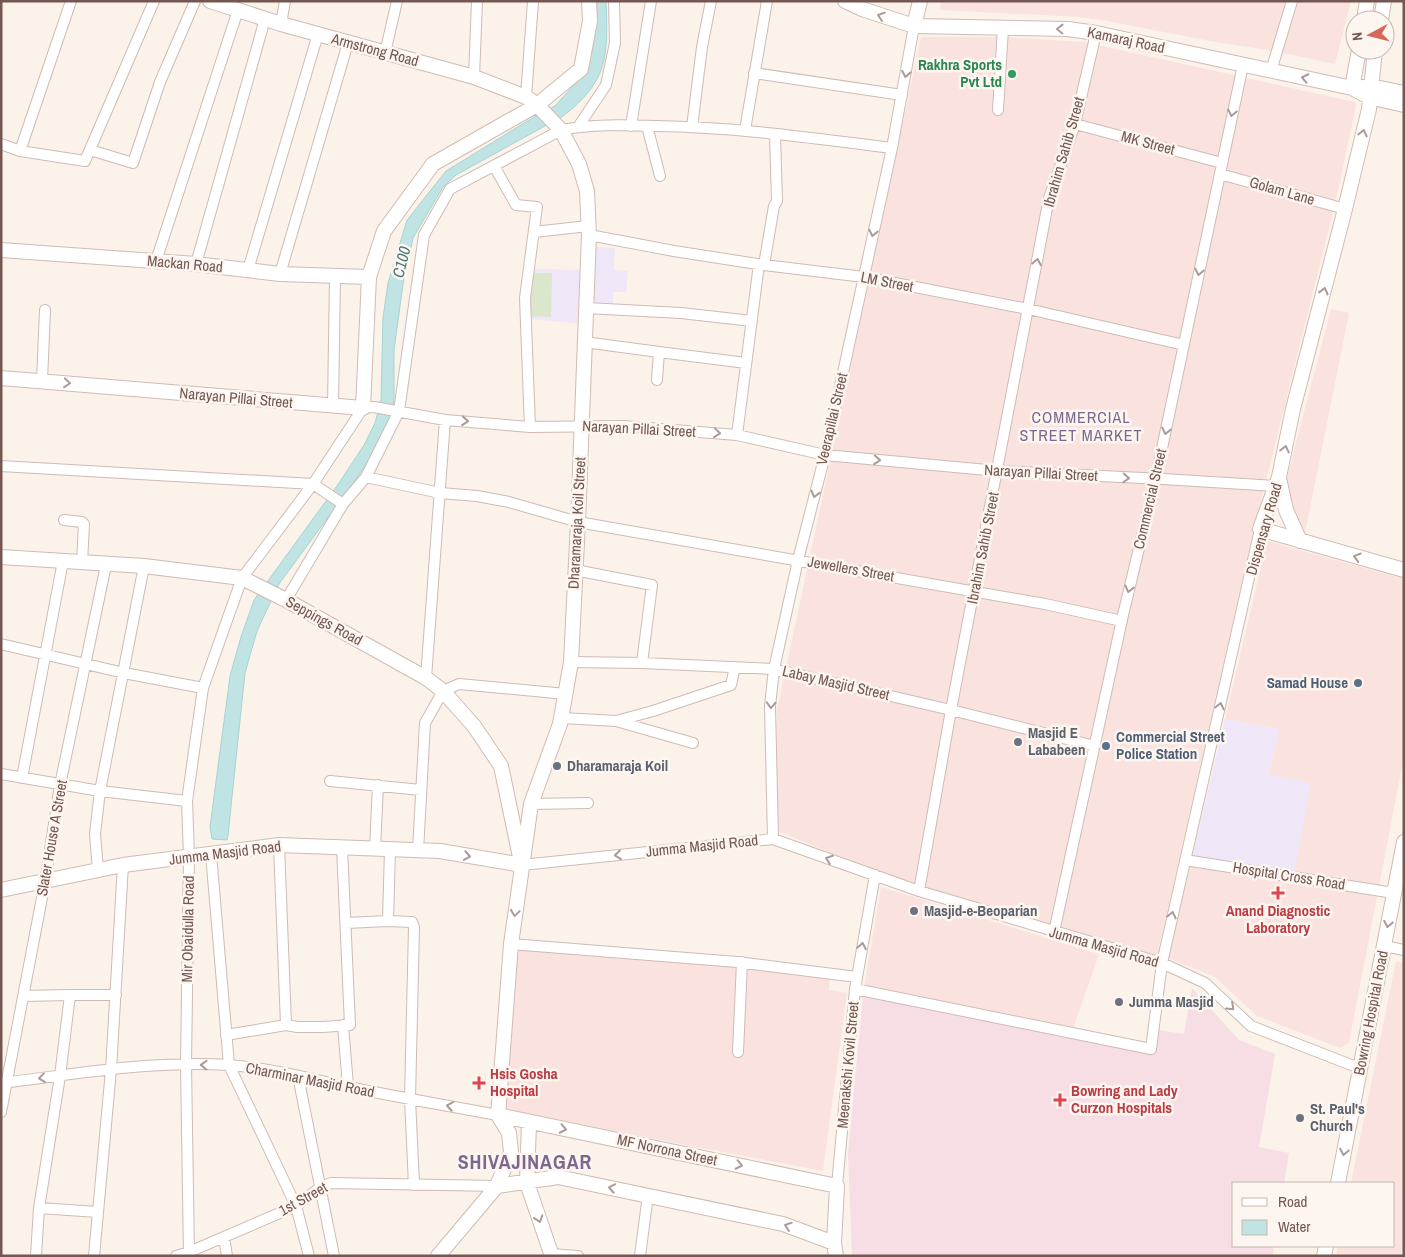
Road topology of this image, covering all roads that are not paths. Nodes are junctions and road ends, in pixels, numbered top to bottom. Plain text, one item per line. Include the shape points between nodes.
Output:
1 (72, 1) edge
2 (154, 1) edge
3 (195, 1) edge
4 (210, 1) edge
5 (285, 1) edge
6 (397, 1) edge
7 (478, 1) edge
8 (533, 1) edge
9 (589, 1) edge
10 (614, 1) edge
11 (652, 1) edge
12 (711, 1) edge
13 (767, 1) edge
14 (845, 1) edge
15 (920, 1) edge
16 (1292, 1) edge
17 (238, 10) junction
18 (265, 19) junction
19 (281, 24) junction
20 (914, 26) junction
21 (1003, 28) junction
22 (1096, 33) junction
23 (318, 34) junction
24 (348, 42) junction
25 (385, 53) junction
26 (1357, 60) edge
27 (1374, 60) edge
28 (1242, 65) junction
29 (1271, 71) junction
30 (754, 73) junction
31 (474, 77) junction
32 (1352, 88) junction
33 (1369, 91) junction
34 (1404, 93) edge
35 (902, 95) junction
36 (535, 104) junction
37 (1404, 105) edge
38 (998, 110) dead end
39 (1075, 124) junction
40 (631, 126) junction
41 (647, 126) junction
42 (557, 127) junction
43 (578, 127) junction
44 (692, 127) junction
45 (745, 130) junction
46 (775, 134) junction
47 (1, 144) edge
48 (892, 148) junction
49 (90, 150) junction
50 (20, 151) junction
51 (1222, 163) junction
52 (494, 166) junction
53 (1220, 174) junction
54 (660, 176) dead end
55 (1345, 209) junction
56 (588, 231) junction
57 (534, 232) junction
58 (1, 250) edge
59 (156, 261) junction
60 (196, 264) junction
61 (762, 264) junction
62 (248, 270) junction
63 (280, 274) junction
64 (335, 276) junction
65 (369, 277) junction
66 (864, 277) junction
67 (586, 308) junction
68 (45, 310) dead end
69 (1028, 310) junction
70 (752, 321) junction
71 (584, 342) junction
72 (1184, 345) junction
73 (659, 352) junction
74 (746, 363) junction
75 (1, 378) edge
76 (657, 380) dead end
77 (42, 381) junction
78 (333, 406) junction
79 (369, 407) junction
80 (397, 410) junction
81 (445, 420) junction
82 (581, 426) junction
83 (530, 427) junction
84 (737, 435) junction
85 (824, 455) junction
86 (1, 466) edge
87 (998, 471) junction
88 (366, 477) junction
89 (1156, 479) junction
90 (1277, 482) junction
91 (314, 484) junction
92 (440, 493) junction
93 (343, 504) junction
94 (64, 520) dead end
95 (578, 522) junction
96 (1260, 529) junction
97 (1300, 541) junction
98 (1, 557) edge
99 (798, 560) junction
100 (63, 561) junction
101 (82, 563) junction
102 (106, 565) junction
103 (144, 566) junction
104 (575, 570) junction
105 (1404, 570) edge
106 (242, 578) junction
107 (975, 591) junction
108 (286, 600) junction
109 (1122, 621) junction
110 (1, 644) edge
111 (45, 655) junction
112 (570, 662) junction
113 (642, 663) junction
114 (85, 664) junction
115 (735, 667) junction
116 (774, 669) junction
117 (124, 673) junction
118 (426, 678) junction
119 (203, 688) junction
120 (443, 691) junction
121 (566, 694) junction
122 (951, 710) junction
123 (562, 718) junction
124 (616, 721) junction
125 (693, 743) dead end
126 (1095, 746) junction
127 (1, 774) edge
128 (22, 778) junction
129 (330, 781) dead end
130 (60, 785) junction
131 (378, 785) junction
132 (421, 790) junction
133 (100, 791) junction
134 (187, 802) junction
135 (588, 803) dead end
136 (531, 804) junction
137 (773, 839) junction
138 (1404, 842) edge
139 (279, 845) junction
140 (342, 848) junction
141 (375, 849) junction
142 (390, 850) junction
143 (418, 851) junction
144 (210, 854) junction
145 (189, 856) junction
146 (1185, 860) junction
147 (123, 865) junction
148 (522, 865) junction
149 (98, 870) junction
150 (875, 876) junction
151 (45, 882) junction
152 (1, 890) edge
153 (919, 891) junction
154 (1394, 893) junction
155 (388, 921) junction
156 (346, 923) junction
157 (1054, 932) junction
158 (511, 944) junction
159 (1384, 946) junction
160 (1404, 950) edge
161 (742, 962) junction
162 (1162, 963) junction
163 (857, 977) junction
164 (856, 989) junction
165 (70, 995) junction
166 (116, 995) junction
167 (23, 996) junction
168 (286, 1024) junction
169 (343, 1025) junction
170 (226, 1035) junction
171 (738, 1052) dead end
172 (186, 1064) junction
173 (229, 1065) junction
174 (1360, 1068) junction
175 (111, 1070) junction
176 (60, 1076) junction
177 (298, 1076) junction
178 (4, 1083) edge
179 (348, 1086) junction
180 (410, 1099) junction
181 (1, 1112) edge
182 (498, 1115) junction
183 (529, 1122) junction
184 (1338, 1182) edge
185 (527, 1183) junction
186 (414, 1185) junction
187 (497, 1186) junction
188 (837, 1186) junction
189 (321, 1187) junction
190 (648, 1195) junction
191 (296, 1206) junction
192 (40, 1208) junction
193 (98, 1212) junction
194 (224, 1237) junction
195 (835, 1250) edge
196 (189, 1254) edge
197 (551, 1255) edge
198 (36, 1256) edge
199 (94, 1256) edge
200 (176, 1256) edge
201 (227, 1256) edge
202 (309, 1256) edge
203 (334, 1256) edge
204 (438, 1256) edge
205 (578, 1256) edge
206 (640, 1256) edge

1 - 50 street
2 - 49 street
3 - 49 street via 160,82 133,162
4 - 17 street, Armstrong Road
5 - 19 street
6 - 25 street
7 - 31 street
8 - 36 street
9 - 36 street via 590,21 581,69
10 - 43 street via 614,43 606,85
11 - 40 street
12 - 44 street
13 - 30 street
20 -> 14 street, Kamaraj Road
15 - 20 street, Veerapillai Street
16 - 29 street
17 - 18 street, Armstrong Road
17 - 59 street
18 - 19 street, Armstrong Road
18 - 60 street
19 - 23 street, Armstrong Road
20 - 21 street, Kamaraj Road
20 -> 35 street, Veerapillai Street
22 -> 21 street, Kamaraj Road
21 - 38 street
22 - 28 street, Kamaraj Road
22 - 39 street, Ibrahim Sahib Street
23 - 24 street, Armstrong Road
23 - 62 street
24 - 25 street, Armstrong Road
24 - 63 street
25 - 31 street, Armstrong Road
26 - 32 street
27 - 33 street, Dispensary Road
28 - 29 street, Kamaraj Road
28 -> 51 street, Commercial Street
32 -> 29 street, Kamaraj Road
30 - 35 street
30 - 45 street
31 - 36 street, Armstrong Road
32 - 33 street, Kamaraj Road
33 - 34 street, Kamaraj Road
33 - 37 street, Kamaraj Road
55 -> 33 street, Dispensary Road via 1368,109
35 - 48 street, Veerapillai Street
36 - 42 street, Dharamaraja Koil Street
36 - 65 street via 433,164 384,231
39 - 51 street, MK Street
69 -> 39 street, Ibrahim Sahib Street via 1049,198
40 - 41 street
40 - 43 street
41 - 44 street
41 - 54 street
42 - 43 street
42 - 52 street
42 - 56 street, Dharamaraja Koil Street via 578,164 587,191
44 - 45 street
45 - 46 street
46 - 48 street
46 - 61 street via 777,201
47 - 50 street
48 -> 66 street, Veerapillai Street
49 - 50 street via 85,161
51 - 53 street, Commercial Street
52 - 57 street via 516,205 537,207
52 - 80 street via 450,189 424,235
53 - 55 street, Golam Lane
53 -> 72 street, Commercial Street
90 -> 55 street, Dispensary Road
56 - 57 street, LM Street
56 - 61 street, LM Street via 674,251
56 - 67 street, Dharamaraja Koil Street
57 - 83 street via 525,298
58 - 59 street, Mackan Road
59 - 60 street, Mackan Road
60 - 62 street, Mackan Road
61 - 66 street, LM Street
61 - 70 street
62 - 63 street, Mackan Road
63 - 64 street, Mackan Road
64 - 65 street, Mackan Road
64 - 78 street
65 - 79 street
66 - 69 street, LM Street
66 - 85 street, Veerapillai Street
67 - 70 street
67 - 71 street, Dharamaraja Koil Street
68 - 77 street
69 - 72 street, LM Street
69 - 87 street, Ibrahim Sahib Street
70 - 74 street
71 - 73 street
71 - 82 street, Dharamaraja Koil Street
72 -> 89 street, Commercial Street
73 - 74 street
73 - 76 street
74 - 84 street
75 - 77 street, Narayan Pillai Street
77 -> 78 street, Narayan Pillai Street
78 - 79 street, Narayan Pillai Street
79 - 80 street, Narayan Pillai Street
79 - 91 street, Mir Obaidulla Road
80 - 81 street, Narayan Pillai Street
80 - 88 street
81 -> 83 street, Narayan Pillai Street
81 - 92 street
82 - 83 street, Narayan Pillai Street
82 -> 84 street, Narayan Pillai Street via 652,427
82 - 95 street, Dharamaraja Koil Street
84 - 85 street, Narayan Pillai Street
85 -> 87 street, Narayan Pillai Street
85 -> 99 street, Veerapillai Street
86 - 91 street
87 -> 89 street, Narayan Pillai Street
87 - 107 street, Ibrahim Sahib Street
88 - 92 street, Jewellers Street
88 - 93 street
89 - 90 street, Narayan Pillai Street
89 -> 109 street, Commercial Street
90 - 96 street, Dispensary Road
90 - 97 street
91 - 93 street
91 - 106 street, Mir Obaidulla Road
92 - 95 street, Jewellers Street via 509,502
92 - 118 street
93 - 108 street
94 - 101 street via 84,524
95 - 99 street, Jewellers Street
95 - 104 street, Dharamaraja Koil Street
96 - 97 street
146 -> 96 street, Dispensary Road
105 -> 97 street
98 - 100 street, Seppings Road
99 - 107 street, Jewellers Street
99 - 116 street, Veerapillai Street
100 - 101 street, Seppings Road
100 - 111 street
101 - 102 street, Seppings Road
102 - 103 street, Seppings Road
102 - 114 street, Slater House A Street
103 - 106 street, Seppings Road
103 - 117 street
104 - 112 street, Dharamaraja Koil Street
104 - 113 street via 652,585
106 - 108 street, Seppings Road
106 - 119 street, Mir Obaidulla Road
107 - 109 street, Jewellers Street
107 - 122 street, Ibrahim Sahib Street
108 - 118 street, Seppings Road
109 - 126 street, Commercial Street
110 - 111 street
111 - 114 street
111 - 128 street
112 - 113 street, Labay Masjid Street
112 - 121 street, Dharamaraja Koil Street
113 - 115 street, Labay Masjid Street
114 - 117 street
114 - 130 street, Slater House A Street
115 - 116 street, Labay Masjid Street
115 - 124 street via 731,685
116 - 122 street, Labay Masjid Street
116 -> 137 street, Veerapillai Street via 770,706
117 - 119 street
117 - 133 street
118 - 120 street, Seppings Road
119 - 134 street, Mir Obaidulla Road
120 - 121 street via 459,684
120 - 132 street via 425,723
120 - 148 street, Seppings Road via 474,726 501,766
121 - 123 street, Dharamaraja Koil Street
122 - 126 street, Labay Masjid Street
122 - 153 street, Ibrahim Sahib Street
123 - 124 street
123 - 136 street, Dharamaraja Koil Street
124 - 125 street
126 - 157 street, Commercial Street
127 - 128 street
128 - 130 street
129 - 131 street
130 - 133 street
130 - 151 street, Slater House A Street
131 - 132 street
131 - 141 street
132 - 143 street
133 - 134 street
133 - 149 street via 95,834
134 - 145 street, Mir Obaidulla Road
135 - 136 street
136 - 148 street, Dharamaraja Koil Street
137 -> 148 street, Jumma Masjid Road
150 -> 137 street, Jumma Masjid Road
138 - 154 street, Bowring Hospital Road
139 - 140 street, Jumma Masjid Road
139 - 144 street, Jumma Masjid Road
139 - 168 street
140 - 141 street, Jumma Masjid Road
140 - 156 street
141 - 142 street, Jumma Masjid Road
142 - 143 street, Jumma Masjid Road
142 - 155 street
143 -> 148 street, Jumma Masjid Road via 440,851
144 - 145 street, Jumma Masjid Road
144 - 170 street
145 - 147 street, Jumma Masjid Road
145 - 172 street, Mir Obaidulla Road
146 - 154 street, Hospital Cross Road
162 -> 146 street, Dispensary Road
147 - 149 street, Jumma Masjid Road
147 - 166 street
148 -> 158 street, Dharamaraja Koil Street
149 - 151 street, Jumma Masjid Road
150 - 153 street, Jumma Masjid Road
163 -> 150 street, Meenakshi Kovil Street
151 - 152 street, Jumma Masjid Road
151 - 167 street, Slater House A Street
153 - 157 street, Jumma Masjid Road
154 -> 159 street, Bowring Hospital Road
155 - 156 street
155 - 180 street via 412,922 414,927
156 - 169 street via 350,1025
157 - 162 street, Jumma Masjid Road
158 - 161 street
158 - 182 street, Dharamaraja Koil Street
159 - 160 street
159 - 174 street, Bowring Hospital Road
161 - 163 street
161 - 171 street
162 - 164 street, Dispensary Road via 1151,1049
162 -> 174 street, Jumma Masjid Road via 1205,983 1251,1026
163 - 164 street, Meenakshi Kovil Street
164 - 188 street, Meenakshi Kovil Street
165 - 166 street
165 - 167 street
165 - 176 street
166 - 175 street
167 - 178 street, Slater House A Street
168 - 169 street via 297,1027
168 - 170 street
169 - 179 street
170 - 173 street
173 -> 172 street, Charminar Masjid Road
172 - 175 street, Charminar Masjid Road
172 - 196 street, Mir Obaidulla Road
173 - 177 street, Charminar Masjid Road
173 - 191 street
174 -> 184 street, Bowring Hospital Road
175 - 176 street, Charminar Masjid Road
175 - 193 street
176 -> 178 street, Charminar Masjid Road
176 - 192 street
177 - 179 street, Charminar Masjid Road
177 - 189 street
178 - 181 street, Slater House A Street
179 - 180 street, Charminar Masjid Road
182 -> 180 street, Charminar Masjid Road
180 - 186 street
182 - 183 street, MF Norrona Street
182 - 187 street via 510,1133 511,1152
183 - 185 street
183 -> 188 street, MF Norrona Street
185 - 187 street
190 -> 185 street via 558,1177
185 -> 197 street
186 - 187 street, 1st Street
186 - 189 street, 1st Street via 331,1183
187 - 204 street
188 - 195 street, Meenakshi Kovil Street
189 - 191 street, 1st Street
189 - 203 street
195 -> 190 street via 783,1224
190 - 206 street
191 - 194 street, 1st Street
191 - 202 street
192 - 193 street
192 - 198 street
193 - 199 street
194 - 196 street, 1st Street
194 - 201 street
196 - 200 street, 1st Street
197 - 205 street

